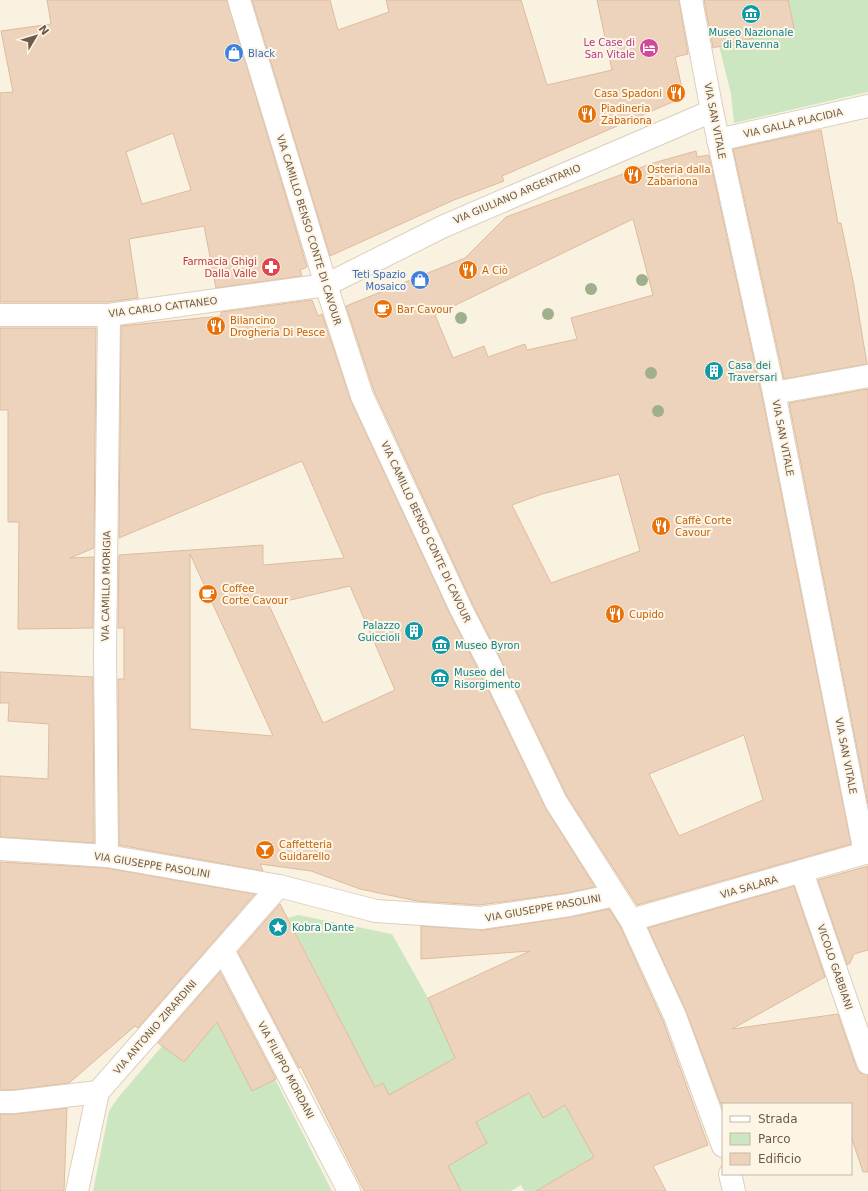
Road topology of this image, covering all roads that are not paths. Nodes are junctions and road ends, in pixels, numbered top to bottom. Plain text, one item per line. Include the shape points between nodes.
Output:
1 (239, 0) edge
2 (691, 0) edge
3 (868, 106) edge
4 (712, 110) junction
5 (718, 140) junction
6 (326, 285) junction
7 (0, 315) edge
8 (109, 315) junction
9 (868, 376) edge
10 (774, 393) junction
11 (0, 849) edge
12 (867, 853) edge
13 (107, 856) junction
14 (802, 872) junction
15 (279, 886) junction
16 (615, 895) junction
17 (631, 920) junction
18 (223, 950) junction
19 (868, 1063) edge
20 (98, 1092) junction
21 (0, 1102) edge
22 (722, 1143) edge
23 (730, 1175) edge
24 (76, 1191) edge
25 (349, 1191) edge
26 (734, 1191) edge

1 - 6 street, VIA CAMILLO BENSO CONTE DI CAVOUR
2 - 4 street, VIA SAN VITALE
3 - 5 street, VIA GALLA PLACIDIA
4 - 5 street, VIA SAN VITALE
4 - 6 street, VIA GIULIANO ARGENTARIO via 442,227
5 - 10 street, VIA SAN VITALE
6 - 8 street, VIA CARLO CATTANEO
6 - 16 street, VIA CAMILLO BENSO CONTE DI CAVOUR via 362,396 461,609 556,802
7 - 8 street, VIA CARLO CATTANEO
8 - 13 street, VIA CAMILLO MORIGIA via 105,656
9 - 10 street
10 - 12 street, VIA SAN VITALE
11 - 13 street, VIA GIUSEPPE PASOLINI
12 - 14 street, VIA SALARA
13 - 15 street, VIA GIUSEPPE PASOLINI
14 - 17 street, VIA SALARA
14 - 19 street, VICOLO GABBIANI
15 - 16 street, VIA GIUSEPPE PASOLINI via 376,911 481,918 569,905
15 - 18 street, VIA ANTONIO ZIRARDINI
16 - 17 street, VIA CAMILLO BENSO CONTE DI CAVOUR
17 - 22 street, VIA CAMILLO BENSO CONTE DI CAVOUR via 675,1016
18 - 20 street, VIA ANTONIO ZIRARDINI
18 - 25 street, VIA FILIPPO MORDANI
20 - 21 street
20 - 24 street, VIA ANTONIO ZIRARDINI
23 - 26 street

